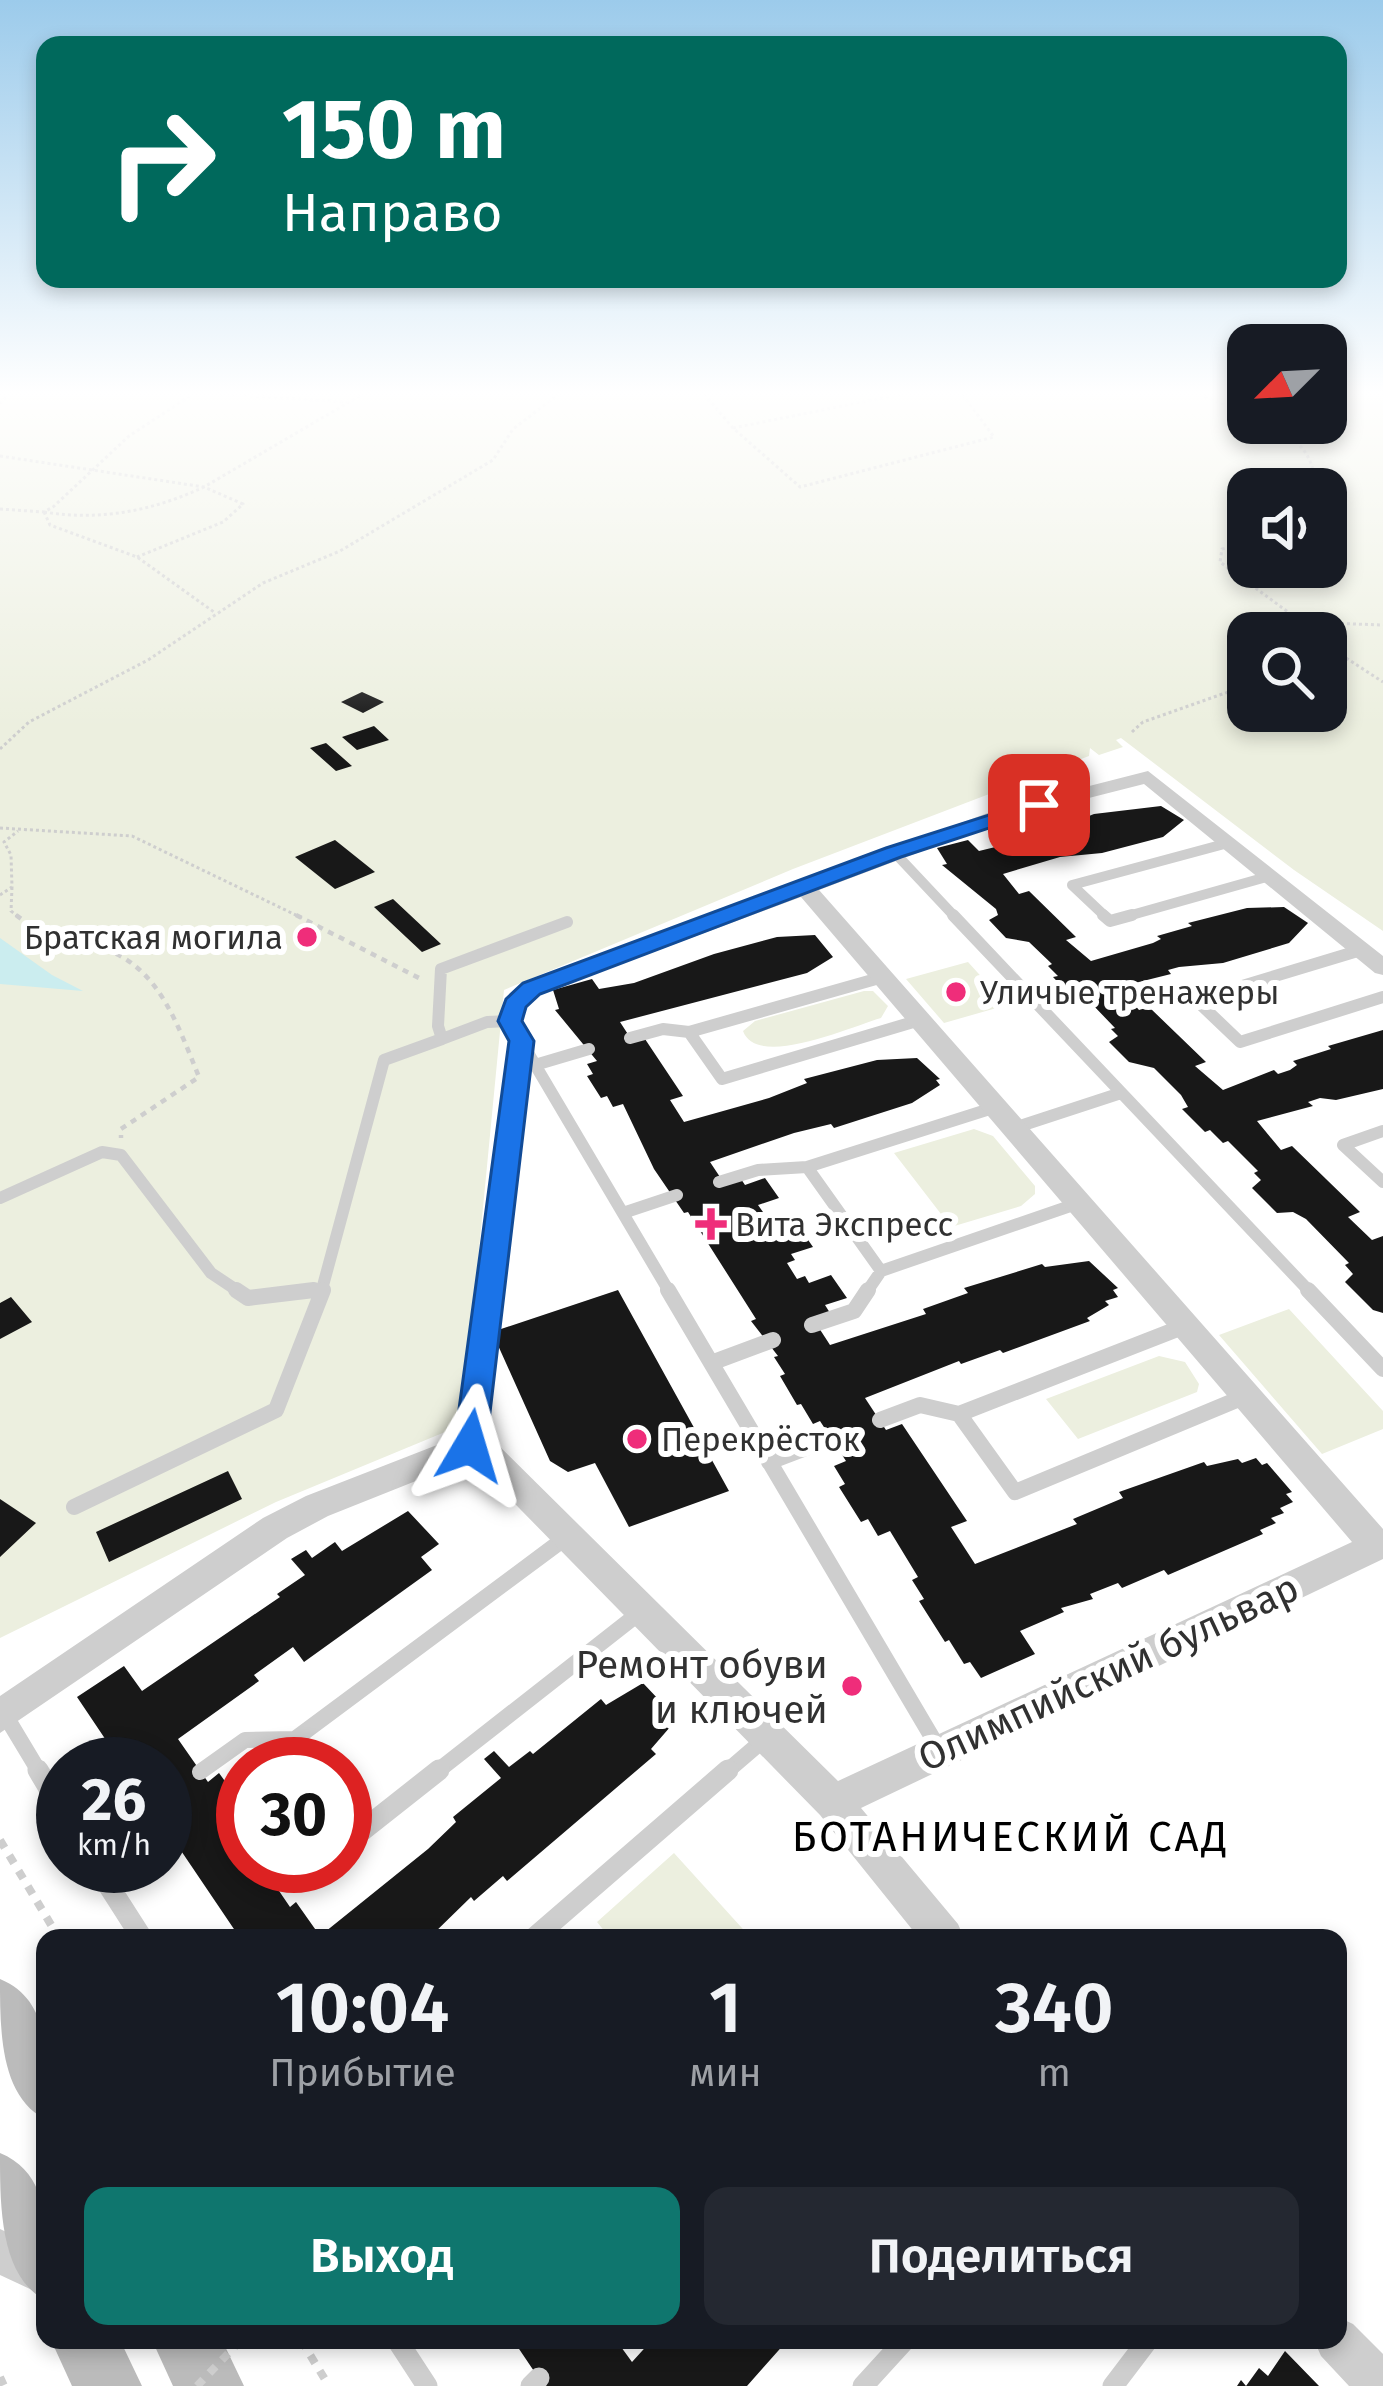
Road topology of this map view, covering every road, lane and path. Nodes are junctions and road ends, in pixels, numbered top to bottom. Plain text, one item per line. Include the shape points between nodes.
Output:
1 (54, 505) edge
2 (154, 505) edge
3 (242, 505) edge
4 (417, 505) edge
5 (0, 509) edge
6 (44, 512) junction
7 (137, 557) junction
8 (1246, 588) edge
9 (214, 612) junction
10 (1283, 612) edge
11 (1347, 624) edge
12 (1383, 625) edge
13 (1347, 659) edge
14 (1383, 682) edge
15 (1227, 692) edge
16 (1132, 732) dead end
17 (0, 749) edge
18 (0, 828) edge
19 (18, 831) junction
20 (1228, 842) junction
21 (893, 852) junction
22 (1270, 876) junction
23 (12, 887) junction
24 (805, 887) junction
25 (0, 896) edge
26 (567, 922) dead end
27 (1361, 950) junction
28 (1383, 968) edge
29 (883, 977) junction
30 (437, 987) junction
31 (1383, 997) edge
32 (920, 1020) junction
33 (516, 1031) junction
34 (689, 1032) junction
35 (630, 1037) dead end
36 (442, 1039) junction
37 (589, 1049) dead end
38 (535, 1065) junction
39 (1121, 1093) junction
40 (1005, 1118) junction
41 (1383, 1131) edge
42 (121, 1155) junction
43 (807, 1167) junction
44 (719, 1182) dead end
45 (1383, 1182) edge
46 (677, 1195) dead end
47 (0, 1198) edge
48 (1079, 1203) junction
49 (622, 1213) junction
50 (881, 1271) junction
51 (323, 1289) junction
52 (812, 1325) dead end
53 (1185, 1326) junction
54 (773, 1340) dead end
55 (711, 1364) junction
56 (1383, 1369) edge
57 (1246, 1396) junction
58 (959, 1414) junction
59 (880, 1420) dead end
60 (832, 1438) dead end
61 (470, 1446) junction
62 (769, 1462) junction
63 (74, 1507) dead end
64 (568, 1536) junction
65 (1379, 1545) edge
66 (643, 1610) junction
67 (2, 1714) edge
68 (768, 1736) junction
69 (298, 1737) edge
70 (939, 1749) junction
71 (216, 1761) edge
72 (36, 1769) edge
73 (200, 1772) dead end
74 (832, 1802) junction
75 (372, 1822) edge
76 (0, 1840) edge
77 (113, 1893) edge
78 (54, 1929) edge
79 (136, 1929) edge
80 (544, 1929) edge
81 (928, 1929) edge
82 (0, 2008) edge
83 (36, 2073) edge
84 (0, 2184) edge
85 (0, 2251) edge
86 (36, 2254) edge
87 (36, 2267) edge
88 (89, 2349) edge
89 (190, 2349) edge
90 (233, 2349) edge
91 (306, 2349) edge
92 (404, 2349) edge
93 (897, 2349) edge
94 (1141, 2349) edge
95 (1346, 2349) edge
96 (0, 2377) edge
97 (4, 2386) edge
98 (108, 2386) edge
99 (197, 2386) edge
100 (210, 2386) edge
101 (328, 2386) edge
102 (427, 2386) edge
103 (863, 2386) edge
104 (1113, 2386) edge
105 (1382, 2386) edge

1 - 6 path
2 - 6 path via 105,517
3 - 7 path via 223,522
4 - 9 path
5 - 6 path
6 - 7 path via 50,526
7 - 9 path
8 - 10 path
9 - 17 path via 148,660 29,722
11 - 12 path
13 - 14 path
15 - 16 path
18 - 19 path
19 - 23 path via 4,842
19 - 30 path via 132,836
20 - 21 street via 1148,777
20 - 22 street
20 - 22 lane via 1072,885 1110,921
21 - 24 street
21 - 39 lane
22 - 27 street
23 - 25 path
23 - 42 path via 11,911 44,939 110,950 164,994 199,1077 121,1129
24 - 29 street
24 - 33 street via 532,988 515,1005
26 - 30 lane via 441,969
27 - 28 street
27 - 31 lane via 1196,1000 1240,1042
29 - 32 street
29 - 34 lane
30 - 36 lane
32 - 34 lane via 722,1079
32 - 40 street
33 - 36 lane via 488,1022
33 - 38 lane
33 - 61 street
34 - 35 lane
36 - 51 lane via 384,1060
37 - 38 lane
38 - 49 lane
39 - 40 lane
39 - 56 lane
40 - 43 lane
40 - 48 street
41 - 45 lane via 1343,1145
42 - 47 lane via 102,1152
42 - 51 lane via 211,1273 248,1298
43 - 44 lane via 758,1169
43 - 50 lane
46 - 49 lane
48 - 50 lane
48 - 53 street
49 - 55 lane
50 - 52 lane via 854,1311
51 - 63 lane via 277,1410
53 - 57 street
53 - 58 lane
54 - 55 lane
55 - 62 lane
57 - 58 lane via 1015,1492
57 - 65 street
58 - 59 lane via 920,1405
60 - 62 lane
61 - 64 street via 484,1450
61 - 67 street via 275,1528
62 - 70 lane
64 - 66 street
64 - 69 lane
65 - 70 street, Олимпийский бульвар
66 - 68 street
66 - 75 lane
67 - 72 lane
68 - 74 street
68 - 80 lane
70 - 74 street, Олимпийский бульвар
71 - 73 lane
74 - 81 street
76 - 78 path
77 - 79 lane
82 - 83 main road
84 - 86 main road
85 - 87 street
88 - 98 main road
89 - 100 main road
90 - 99 path, bridge
91 - 101 path
92 - 102 lane
93 - 103 lane
94 - 104 lane
95 - 105 street
96 - 97 path

